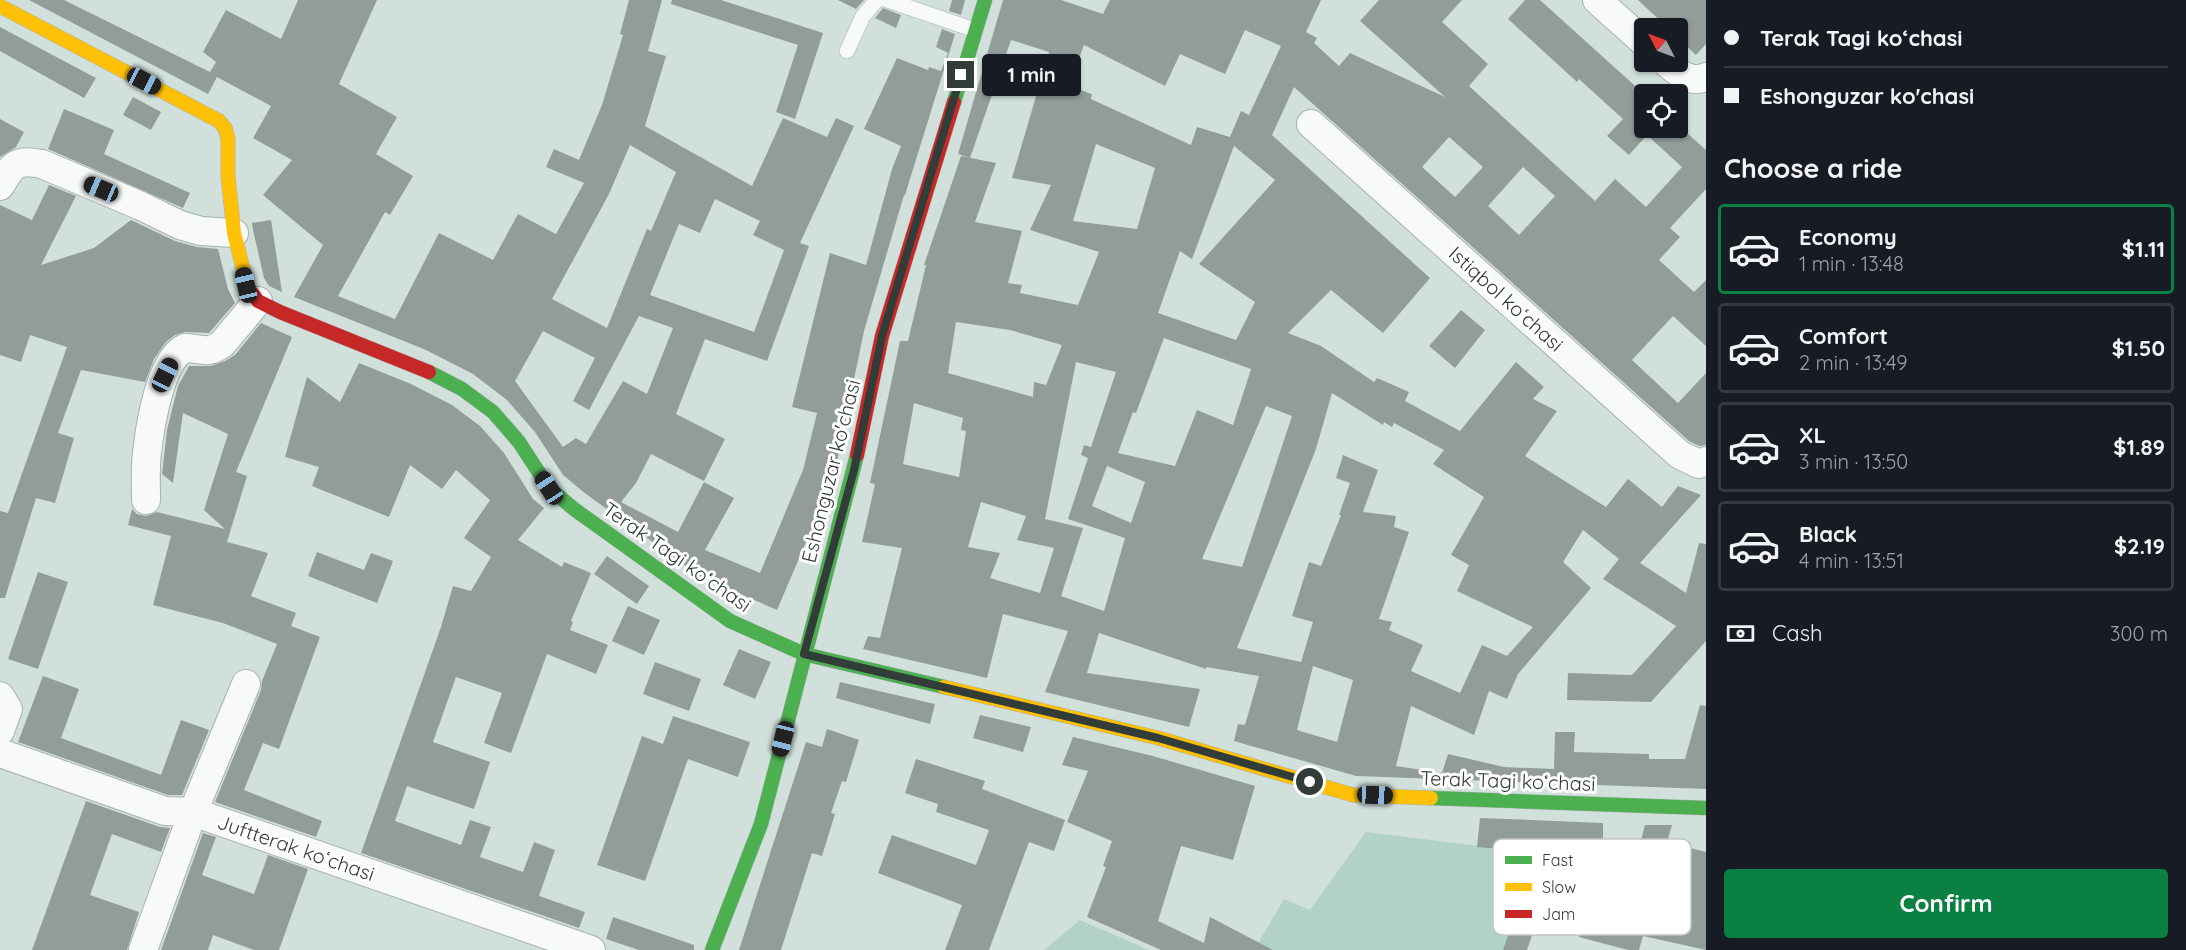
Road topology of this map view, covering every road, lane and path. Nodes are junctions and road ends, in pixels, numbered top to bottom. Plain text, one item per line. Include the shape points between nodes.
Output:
1 (877, 0) edge
2 (887, 0) edge
3 (985, 0) edge
4 (1597, 0) edge
5 (0, 6) edge
6 (975, 30) junction
7 (1634, 33) edge
8 (847, 51) dead end
9 (1677, 72) edge
10 (1706, 78) edge
11 (1311, 124) dead end
12 (0, 186) edge
13 (234, 233) junction
14 (258, 301) junction
15 (1706, 461) edge
16 (146, 500) dead end
17 (804, 654) junction
18 (246, 684) dead end
19 (0, 696) edge
20 (0, 731) edge
21 (0, 753) edge
22 (1706, 808) edge
23 (193, 812) junction
24 (143, 950) edge
25 (591, 950) edge
26 (712, 950) edge

1 - 8 lane via 863,16
2 - 6 lane
3 - 6 street, Eshonguzar ko'chasi
4 - 7 street
5 - 13 street via 219,121 228,138
6 - 17 street, Eshonguzar ko'chasi via 882,336 854,470
9 - 10 street via 1683,77
11 - 15 street, Istiqbol koʻchasi via 1680,454 1699,464
12 - 13 street via 21,161 42,164 180,225
13 - 14 street via 246,285
14 - 16 street via 222,344 204,351 185,348 173,358 155,409 147,454
14 - 17 street, Terak Tagi koʻchasi via 419,367 462,389 493,412 519,442 549,488 574,510 730,621
17 - 22 street, Terak Tagi koʻchasi via 1158,738 1353,795
17 - 26 street, Eshonguzar ko'chasi via 761,824
18 - 23 street
19 - 20 street via 8,709
21 - 23 street, Juftterak koʻchasi via 165,811
23 - 24 street
23 - 25 street, Juftterak koʻchasi

